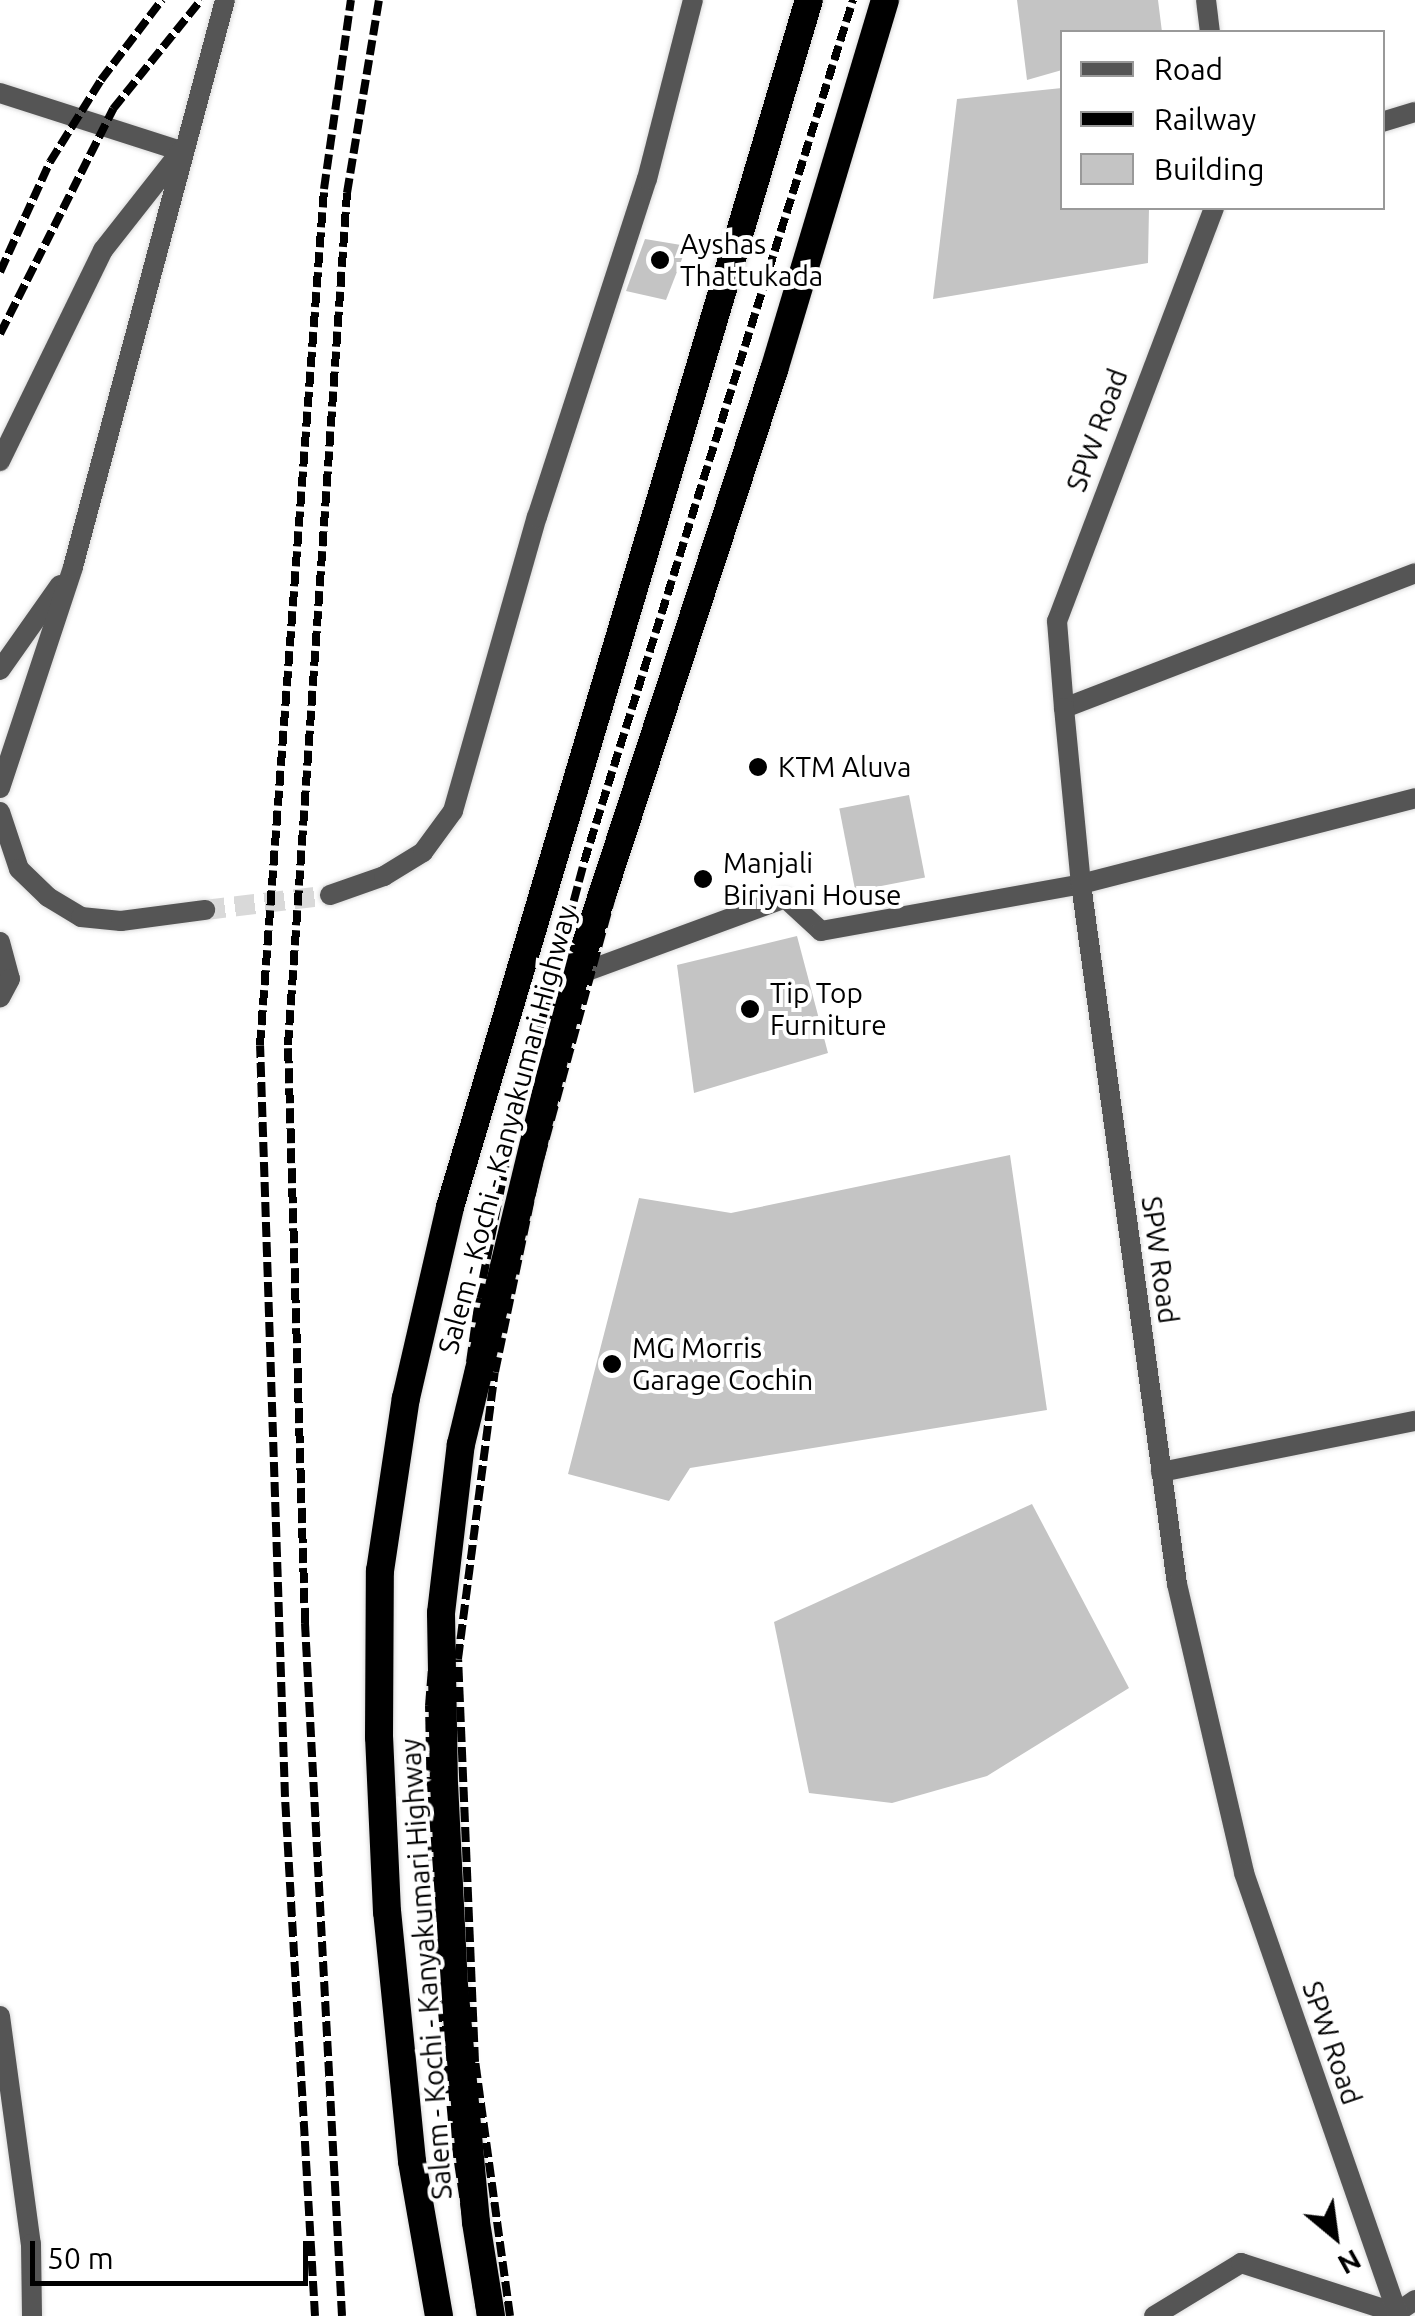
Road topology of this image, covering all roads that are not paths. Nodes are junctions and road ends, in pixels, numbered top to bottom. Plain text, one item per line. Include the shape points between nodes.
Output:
1 (225, 0) edge
2 (693, 0) edge
3 (809, 0) edge
4 (885, 0) edge
5 (1206, 0) edge
6 (1210, 30) edge
7 (0, 93) edge
8 (1415, 112) edge
9 (1385, 121) edge
10 (181, 152) junction
11 (1213, 210) edge
12 (0, 461) edge
13 (74, 567) junction
14 (1415, 573) edge
15 (0, 670) edge
16 (1064, 708) junction
17 (0, 788) edge
18 (1415, 798) edge
19 (0, 812) edge
20 (1080, 884) junction
21 (330, 895) tunnel mouth
22 (205, 910) tunnel mouth
23 (0, 942) edge
24 (576, 975) junction
25 (0, 998) edge
26 (1415, 1421) edge
27 (1161, 1472) junction
28 (0, 2016) edge
29 (1415, 2300) edge
30 (1397, 2314) edge
31 (32, 2316) edge
32 (439, 2316) edge
33 (492, 2316) edge
34 (1154, 2316) edge

1 - 10 street
2 - 21 street via 648,179 537,516 452,811 423,852 384,876
3 - 32 highway, Salem - Kochi - Kanyakumari Highway via 450,1207 406,1398 380,1571 379,1738 406,2104
4 - 24 highway, Salem - Kochi - Kanyakumari Highway via 774,370
5 - 6 street
7 - 10 street
8 - 9 street
10 - 12 street via 103,250
10 - 13 street
11 - 16 street, SPW Road via 1057,622
13 - 15 street
13 - 17 street
14 - 16 street
16 - 20 street, SPW Road
18 - 20 street
19 - 22 street via 19,869 82,917 120,921
20 - 24 street via 821,930 785,898
20 - 27 street, SPW Road
23 - 25 street via 10,979
24 - 33 highway, Salem - Kochi - Kanyakumari Highway via 461,1444 441,1613 454,1987
26 - 27 street
27 - 30 street, SPW Road via 1176,1584 1244,1873
28 - 31 street via 31,2244
29 - 30 street
30 - 34 street via 1240,2263

